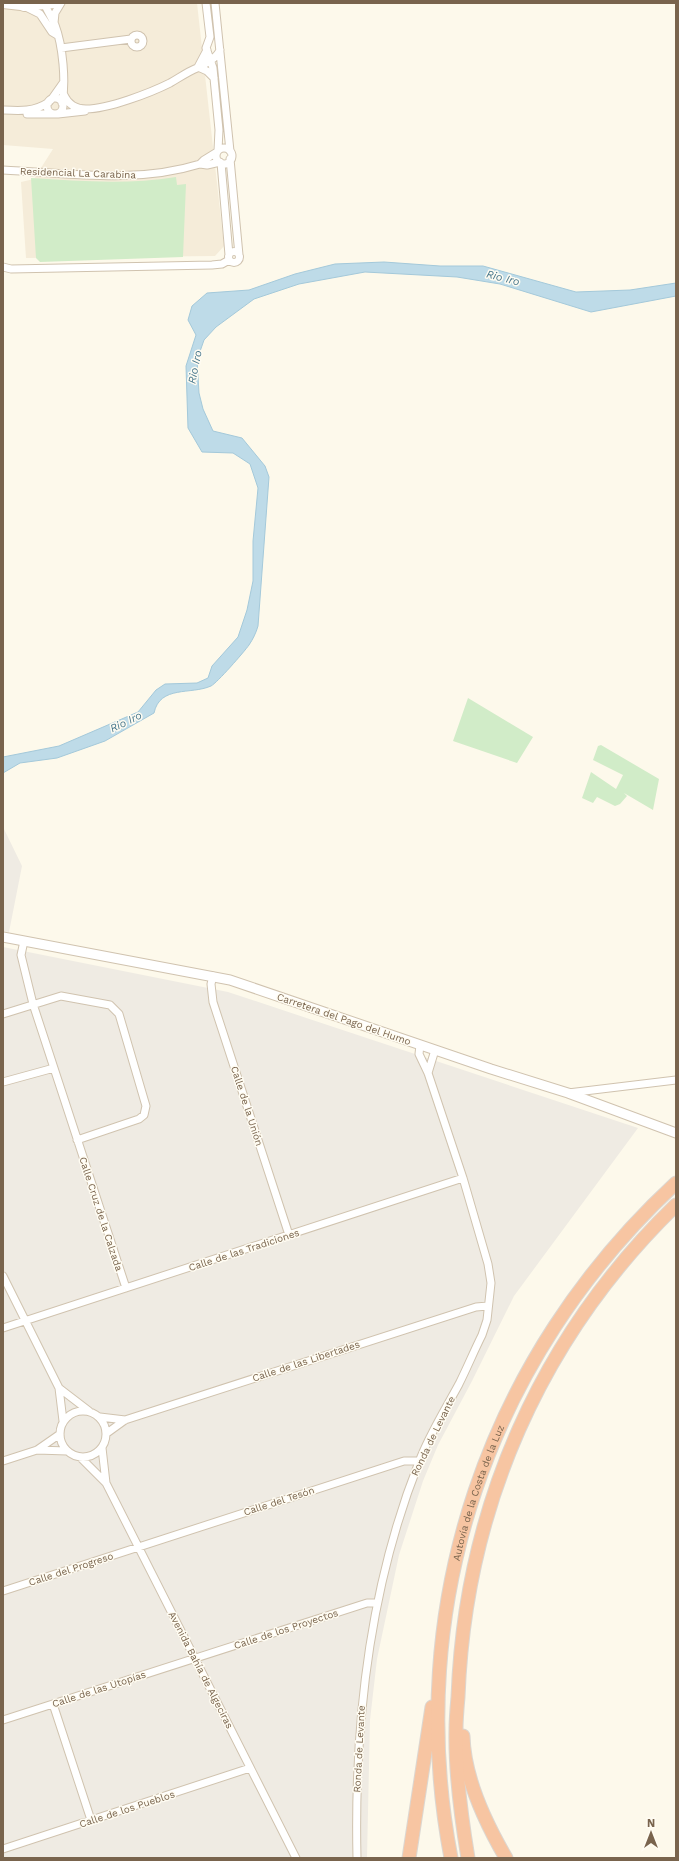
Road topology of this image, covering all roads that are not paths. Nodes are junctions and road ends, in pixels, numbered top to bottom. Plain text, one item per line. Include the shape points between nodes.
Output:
1 (3, 3) edge
2 (47, 3) edge
3 (61, 3) edge
4 (206, 3) edge
5 (215, 3) edge
6 (24, 5) edge
7 (54, 23) junction
8 (57, 35) junction
9 (131, 39) dead end
10 (61, 48) junction
11 (207, 49) junction
12 (219, 50) junction
13 (212, 60) junction
14 (198, 67) junction
15 (214, 78) junction
16 (63, 83) junction
17 (64, 95) junction
18 (50, 101) junction
19 (62, 103) junction
20 (91, 108) junction
21 (3, 110) edge
22 (22, 111) junction
23 (56, 114) junction
24 (217, 151) junction
25 (230, 151) junction
26 (230, 159) junction
27 (220, 162) junction
28 (200, 164) junction
29 (3, 170) edge
30 (229, 257) junction
31 (3, 267) edge
32 (3, 937) edge
33 (24, 941) junction
34 (213, 976) junction
35 (33, 1004) junction
36 (3, 1014) edge
37 (420, 1050) junction
38 (433, 1055) junction
39 (54, 1068) junction
40 (428, 1073) junction
41 (676, 1080) edge
42 (3, 1082) edge
43 (568, 1093) junction
44 (676, 1133) edge
45 (77, 1140) junction
46 (463, 1178) junction
47 (676, 1183) edge
48 (676, 1205) edge
49 (289, 1235) junction
50 (3, 1276) edge
51 (126, 1288) junction
52 (488, 1306) junction
53 (25, 1321) junction
54 (3, 1328) edge
55 (59, 1388) junction
56 (89, 1411) junction
57 (100, 1417) junction
58 (125, 1420) junction
59 (63, 1421) junction
60 (107, 1433) junction
61 (60, 1434) junction
62 (102, 1448) junction
63 (37, 1450) junction
64 (67, 1451) junction
65 (80, 1457) junction
66 (3, 1460) edge
67 (419, 1460) junction
68 (106, 1483) junction
69 (139, 1547) junction
70 (3, 1591) edge
71 (377, 1603) junction
72 (195, 1658) junction
73 (437, 1692) junction
74 (53, 1704) junction
75 (457, 1707) junction
76 (3, 1720) edge
77 (250, 1768) junction
78 (91, 1820) junction
79 (3, 1849) edge
80 (296, 1858) edge
81 (357, 1858) edge
82 (409, 1858) edge
83 (451, 1858) edge
84 (468, 1858) edge
85 (506, 1858) edge

1 - 6 main road
2 - 6 main road
2 - 7 street
3 - 7 street via 55,13
4 - 11 street via 210,37
5 - 12 street
6 - 8 street via 40,14
7 - 8 street
8 - 10 street
9 - 10 street
10 - 16 street
11 - 12 street via 211,55
11 - 12 street via 213,42
11 - 13 street
11 - 14 street
12 - 13 street
12 - 25 street
13 - 14 street
13 - 15 street
14 - 15 street
14 - 20 street via 149,92 106,106
15 - 24 street via 219,130
16 - 17 street
16 - 18 street
17 - 19 street
17 - 20 street via 72,105
18 - 19 street via 59,99
18 - 22 street via 34,110
18 - 23 street via 48,110
19 - 23 street via 63,108
20 - 23 street
21 - 22 street
22 - 23 street via 25,114
24 - 25 street via 224,148
24 - 27 street via 216,159
24 - 28 street, Residencial La Carabina
25 - 26 street
26 - 27 street via 226,163
26 - 30 street via 239,259 235,262
27 - 28 street, Residencial La Carabina
27 - 30 street
28 - 29 street, Residencial La Carabina via 164,173 132,176
30 - 31 street via 222,264 212,265 11,269
32 - 33 street, Carretera del Pago del Humo
33 - 34 street, Carretera del Pago del Humo
33 - 35 street, Calle Cruz de la Calzada via 21,955
34 - 37 street, Carretera del Pago del Humo via 252,987
34 - 49 street, Calle de la Unión via 213,1002
35 - 36 street
35 - 39 street, Calle Cruz de la Calzada
35 - 45 street via 61,996 110,1005 119,1014 146,1106 144,1115
37 - 38 street, Carretera del Pago del Humo
37 - 40 street, Ronda de Levante
38 - 40 street
38 - 43 street, Carretera del Pago del Humo
39 - 42 street
39 - 45 street, Calle Cruz de la Calzada
40 - 46 street, Ronda de Levante
41 - 43 street
43 - 44 street, Carretera del Pago del Humo
45 - 51 street, Calle Cruz de la Calzada
46 - 49 street, Calle de las Tradiciones
46 - 52 street, Ronda de Levante via 488,1264 491,1283
47 - 73 highway, Autovía de la Costa de la Luz via 636,1222 587,1280 541,1348 512,1402 480,1478 456,1556 447,1596
48 - 75 highway, Autovía de la Costa de la Luz via 627,1256 580,1319 556,1356 517,1432 493,1492 472,1576 462,1633
49 - 51 street, Calle de las Tradiciones
50 - 53 street
51 - 53 street, Calle de las Tradiciones
52 - 58 street, Calle de las Libertades via 476,1307
52 - 67 street, Ronda de Levante via 482,1335
53 - 54 street, Calle de las Tradiciones
53 - 55 street
55 - 56 street
55 - 59 street
56 - 57 street
56 - 59 street via 75,1412
57 - 58 street, Calle de las Libertades
57 - 60 street
58 - 60 street, Calle de las Libertades
59 - 61 street
60 - 62 street
61 - 63 street
61 - 64 street
62 - 65 street via 96,1454
62 - 68 street, Avenida Bahía de Algeciras
63 - 64 street
63 - 66 street
64 - 65 street
65 - 68 street, Avenida Bahía de Algeciras
67 - 69 street, Calle del Tesón via 404,1461
67 - 71 street, Ronda de Levante
68 - 69 street, Avenida Bahía de Algeciras
69 - 70 street, Calle del Progreso
69 - 72 street, Avenida Bahía de Algeciras
71 - 72 street, Calle de los Proyectos via 367,1602
71 - 81 street, Ronda de Levante via 361,1706 356,1810
72 - 74 street, Calle de las Utopías
72 - 77 street, Avenida Bahía de Algeciras
73 - 82 highway via 432,1708
73 - 83 highway, Autovía de la Costa de la Luz via 441,1787
74 - 76 street, Calle de las Utopías
74 - 78 street
75 - 84 highway, Autovía de la Costa de la Luz via 457,1766
75 - 85 highway via 462,1716 463,1742 475,1792
77 - 78 street, Calle de los Pueblos
77 - 80 street, Avenida Bahía de Algeciras
78 - 79 street, Calle de los Pueblos

